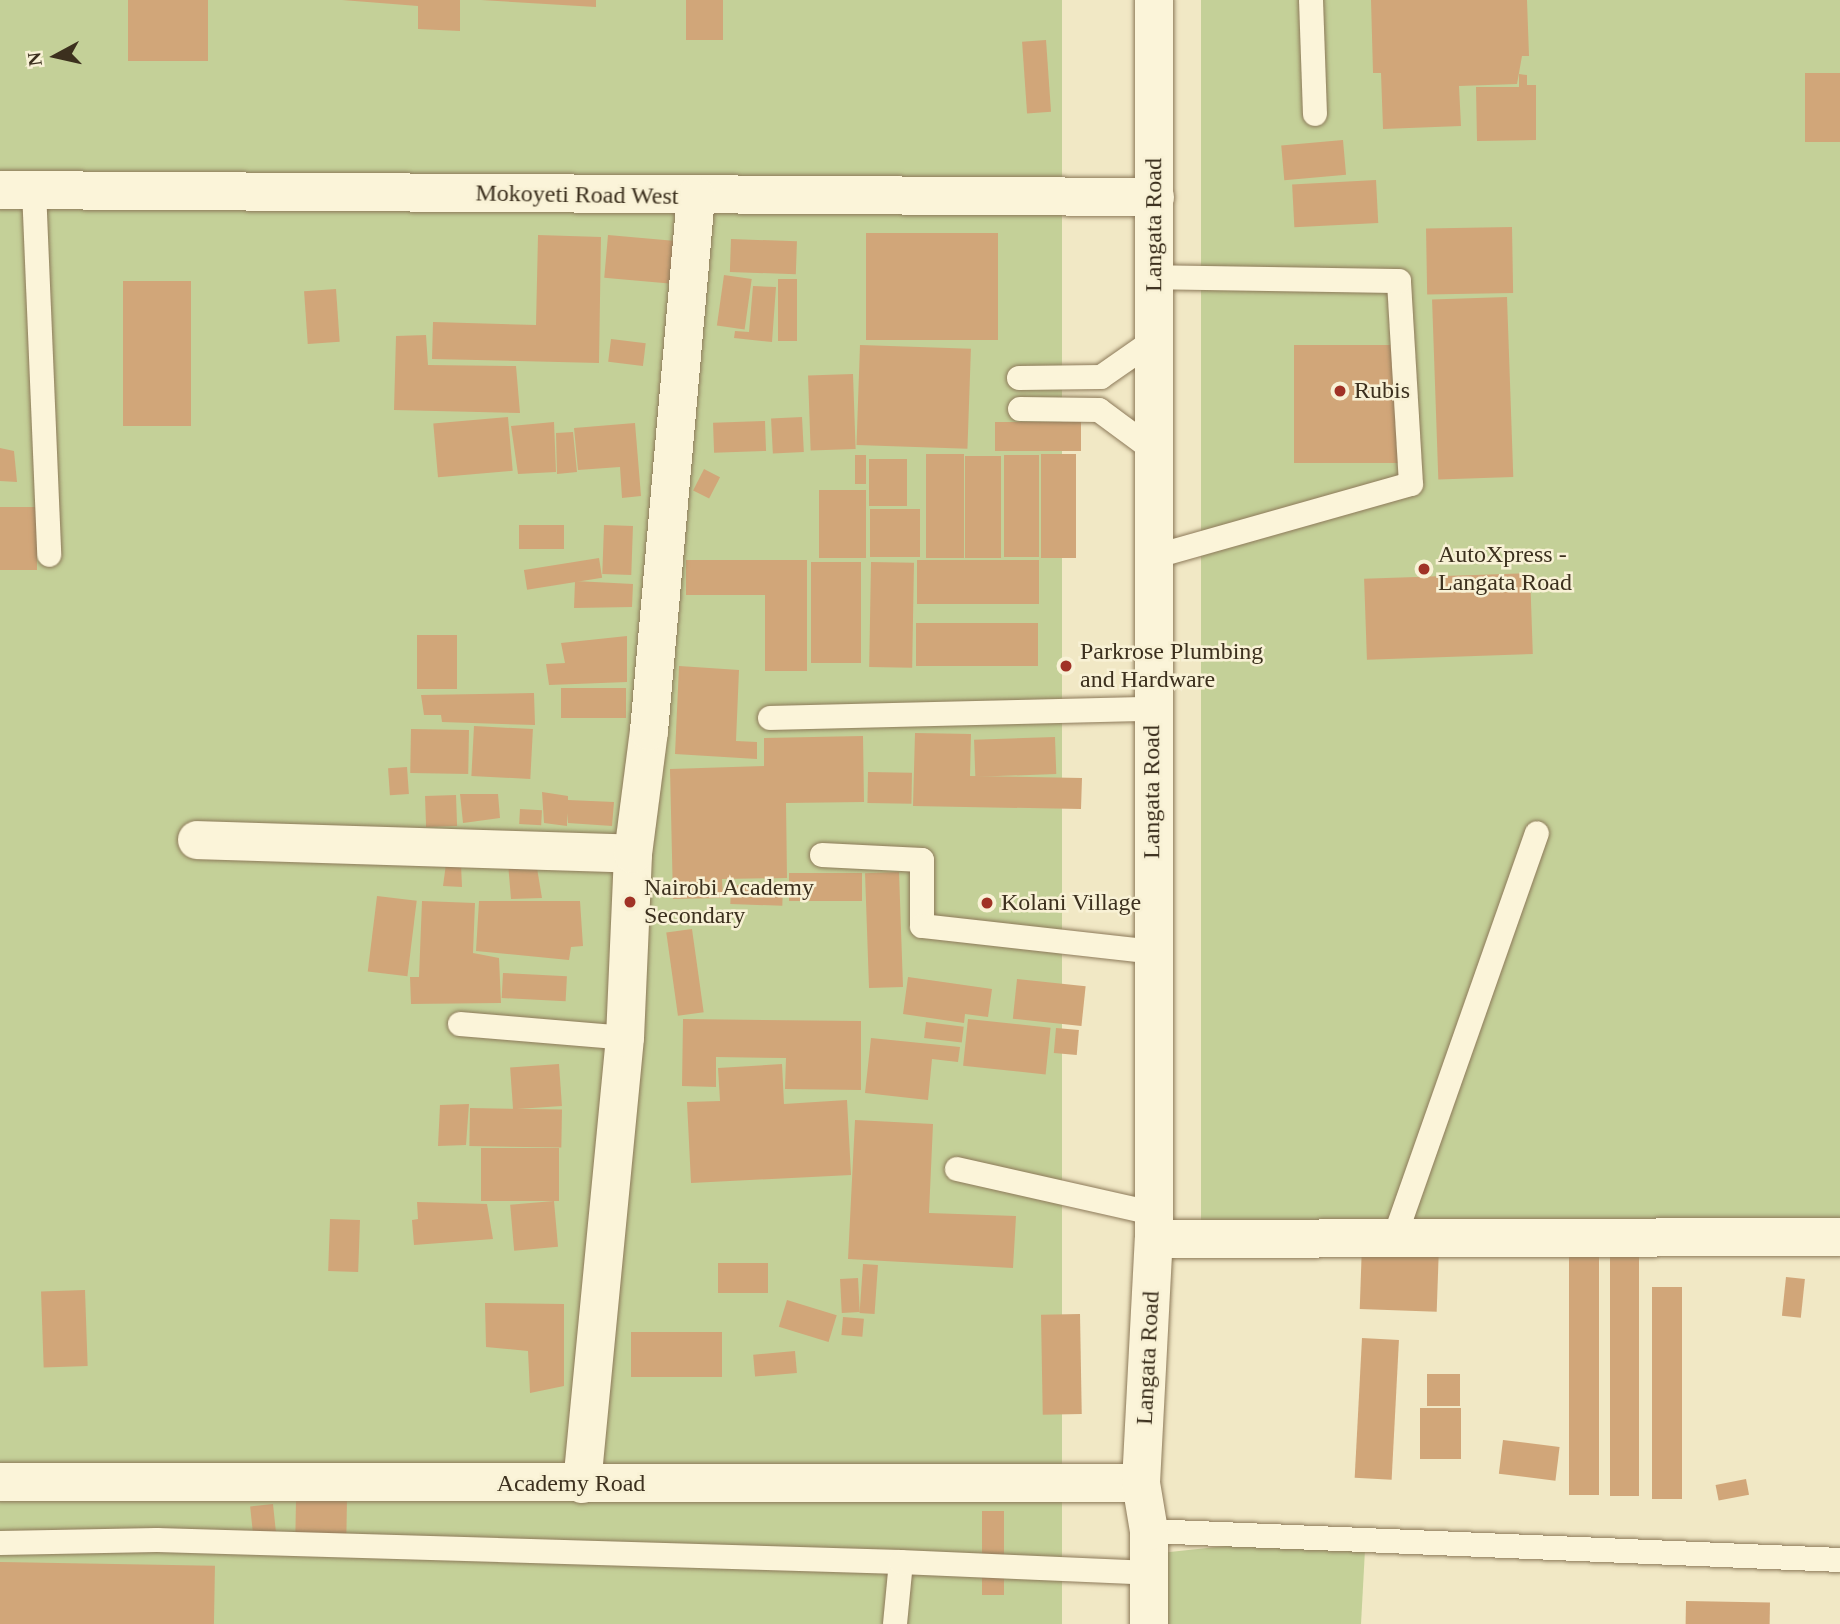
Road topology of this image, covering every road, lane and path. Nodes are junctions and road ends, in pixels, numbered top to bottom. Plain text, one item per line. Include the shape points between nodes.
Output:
1 (1154, 0) edge
2 (1311, 0) edge
3 (1315, 114) dead end
4 (17, 190) edge
5 (696, 196) junction
6 (1155, 197) junction
7 (1154, 277) junction
8 (1154, 340) junction
9 (1019, 378) dead end
10 (1020, 409) dead end
11 (1153, 450) junction
12 (49, 555) dead end
13 (1153, 557) junction
14 (1151, 709) junction
15 (770, 718) dead end
16 (1537, 834) dead end
17 (197, 841) dead end
18 (633, 854) junction
19 (822, 855) dead end
20 (1153, 951) junction
21 (460, 1024) dead end
22 (625, 1038) junction
23 (957, 1169) dead end
24 (1153, 1226) junction
25 (1840, 1237) edge
26 (1394, 1239) junction
27 (0, 1482) edge
28 (1141, 1483) junction
29 (582, 1484) junction
30 (1149, 1531) junction
31 (0, 1543) edge
32 (1840, 1560) edge
33 (901, 1562) junction
34 (1150, 1573) junction
35 (895, 1624) edge
36 (1149, 1624) edge

1 - 6 street, Langata Road
2 - 3 lane
4 - 5 street, Mokoyeti Road West
4 - 12 lane
5 - 6 street, Mokoyeti Road West
5 - 18 street via 649,731
6 - 7 street, Langata Road
7 - 8 street, Langata Road
7 - 13 lane via 1399,281 1410,484
8 - 9 lane via 1101,377
8 - 11 street, Langata Road
10 - 11 lane via 1099,410
11 - 13 street, Langata Road
13 - 14 street, Langata Road
14 - 15 lane
14 - 20 street, Langata Road
16 - 26 lane
17 - 18 street
18 - 22 street
19 - 20 lane via 922,860 922,926
20 - 24 street, Langata Road
21 - 22 lane
22 - 29 street
23 - 24 lane
24 - 26 street
24 - 28 street, Langata Road
25 - 26 street
27 - 29 street, Academy Road
28 - 29 street, Academy Road
28 - 30 street, Langata Road
30 - 32 lane
30 - 34 street, Langata Road
31 - 33 lane via 157,1540
33 - 34 lane
33 - 35 lane
34 - 36 street, Langata Road

